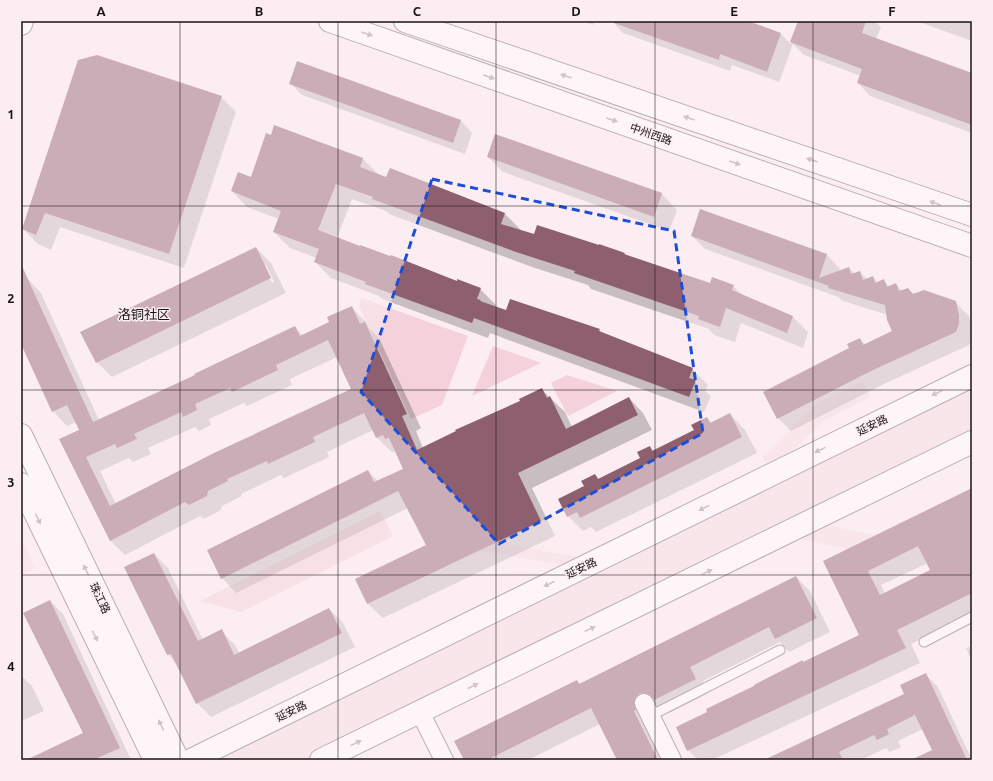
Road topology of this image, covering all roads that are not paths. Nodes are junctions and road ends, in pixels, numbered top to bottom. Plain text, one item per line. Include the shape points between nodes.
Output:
1 (22, 21) edge
2 (330, 21) edge
3 (405, 21) edge
4 (21, 24) edge
5 (972, 215) edge
6 (972, 246) edge
7 (972, 376) edge
8 (21, 435) edge
9 (972, 442) edge
10 (21, 484) edge
11 (972, 617) edge
12 (924, 642) dead end
13 (780, 650) dead end
14 (647, 710) joint
15 (420, 712) junction
16 (155, 760) edge
17 (178, 760) edge
18 (191, 760) edge
19 (321, 760) edge
20 (444, 760) edge
21 (672, 760) edge

1 - 4 main road
2 -> 6 main road, 中州西路
5 -> 3 main road
7 -> 18 main road, 延安路
17 -> 8 main road, 珠江路
15 -> 9 main road
10 -> 16 main road, 珠江路
11 - 12 lane
13 - 14 lane
14 - 21 street
19 -> 15 main road
15 - 20 street

